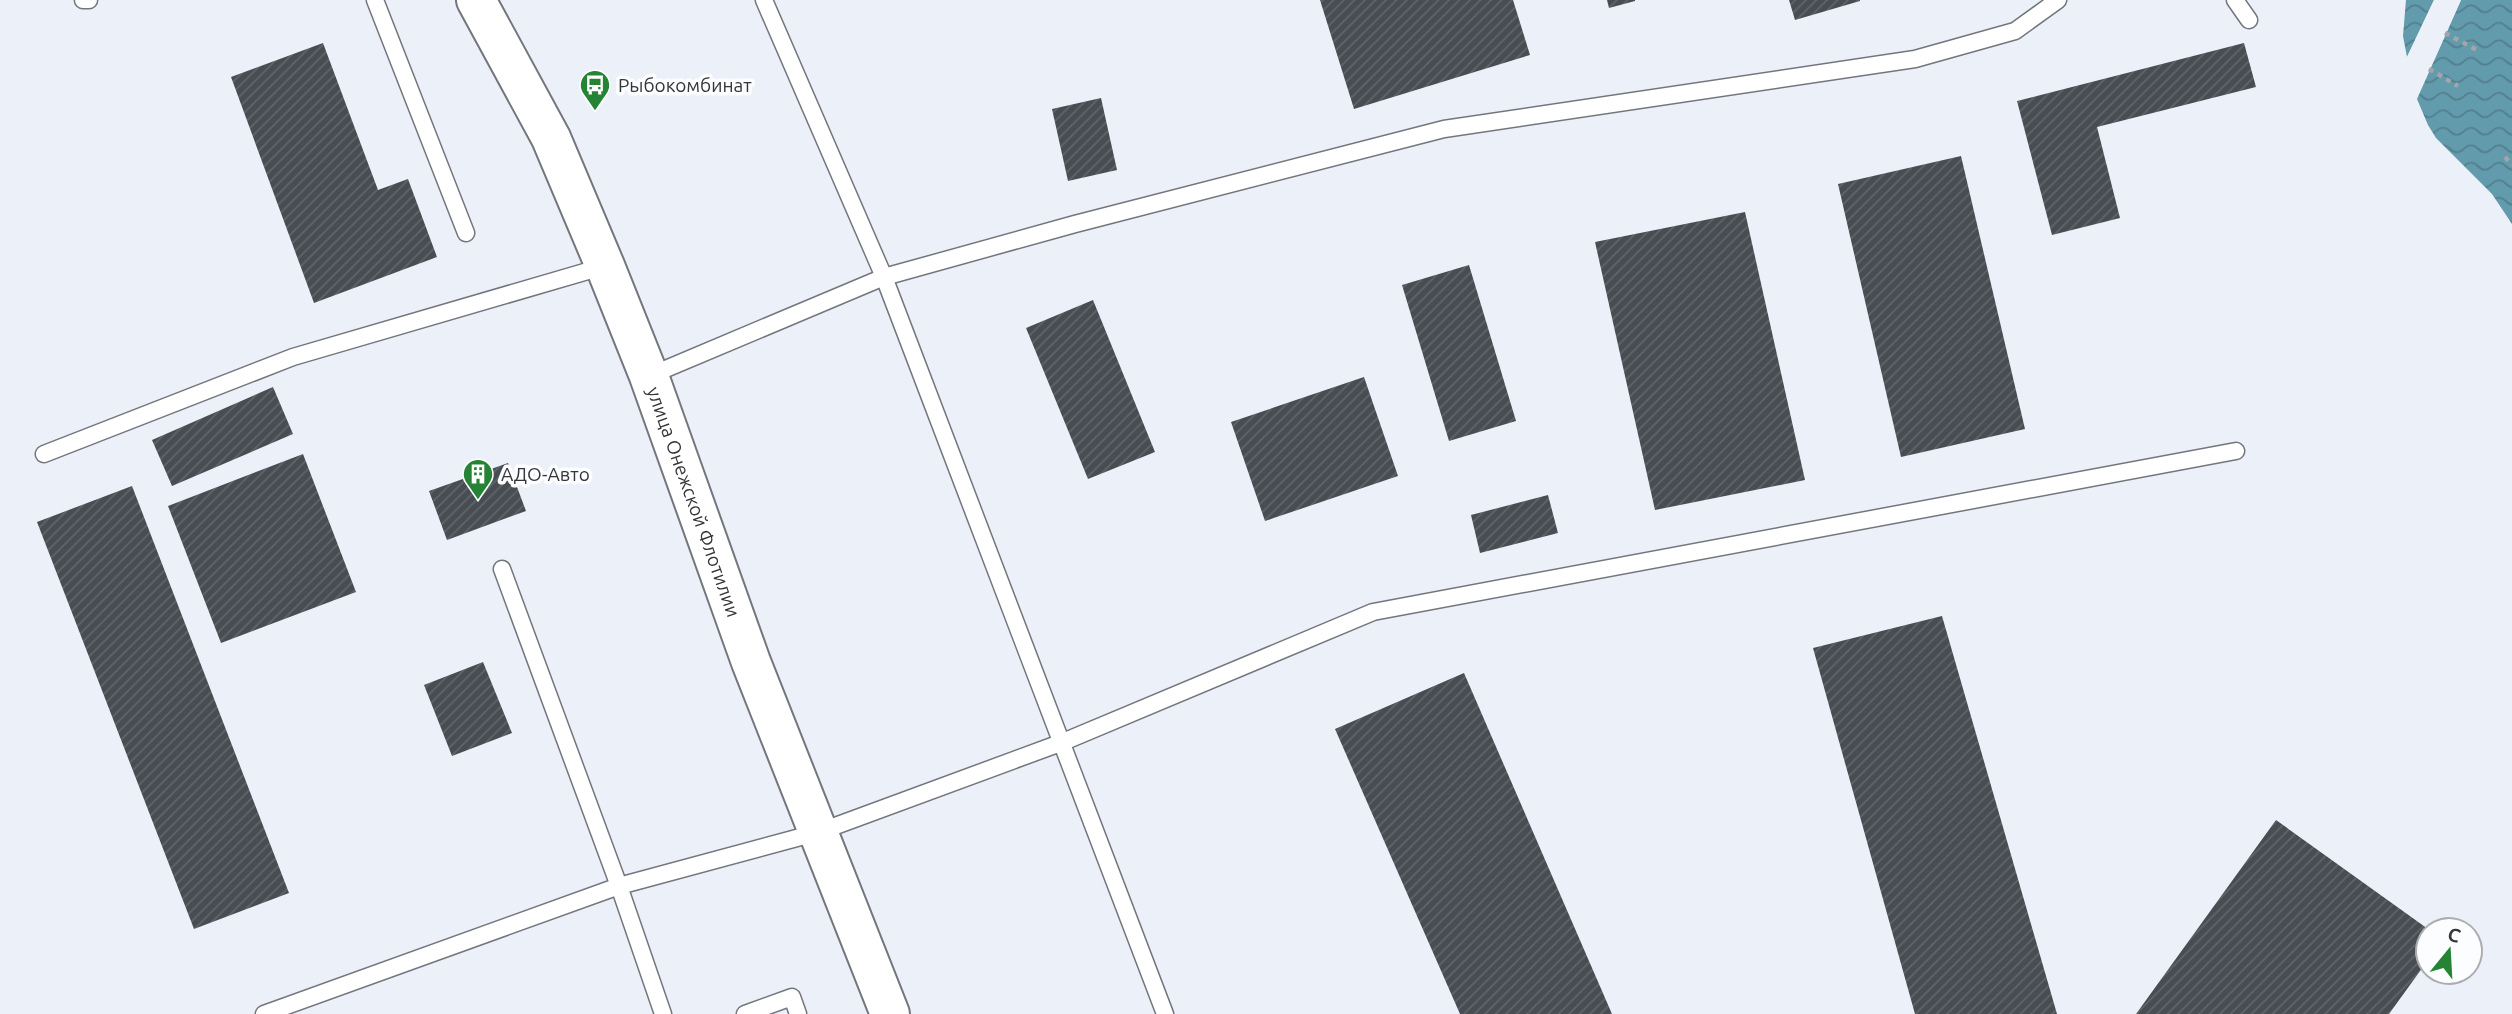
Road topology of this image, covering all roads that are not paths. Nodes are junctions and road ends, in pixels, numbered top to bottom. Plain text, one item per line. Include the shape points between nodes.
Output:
1 (83, 0) edge
2 (89, 0) edge
3 (375, 0) edge
4 (476, 0) edge
5 (764, 0) edge
6 (2058, 0) edge
7 (2235, 0) edge
8 (2249, 20) dead end
9 (466, 233) dead end
10 (606, 266) junction
11 (884, 277) junction
12 (649, 376) junction
13 (2236, 451) dead end
14 (44, 454) dead end
15 (502, 569) dead end
16 (1063, 742) junction
17 (819, 832) junction
18 (619, 886) junction
19 (264, 1014) edge
20 (663, 1014) edge
21 (745, 1014) edge
22 (798, 1014) edge
23 (890, 1014) edge
24 (1165, 1014) edge

1 - 2 lane
3 - 9 lane
4 - 10 main road, улица Онежской Флотилии via 551,138
5 - 11 lane
6 - 11 lane via 2015,31 1915,59 1444,130
7 - 8 lane
10 - 12 main road, улица Онежской Флотилии
10 - 14 lane via 293,357
11 - 12 lane
11 - 16 lane
12 - 17 main road, улица Онежской Флотилии via 751,662
13 - 16 lane via 1373,612
15 - 18 lane
16 - 17 lane
16 - 24 lane
17 - 18 lane
17 - 23 main road, улица Онежской Флотилии
18 - 19 lane
18 - 20 lane
21 - 22 lane via 792,997

